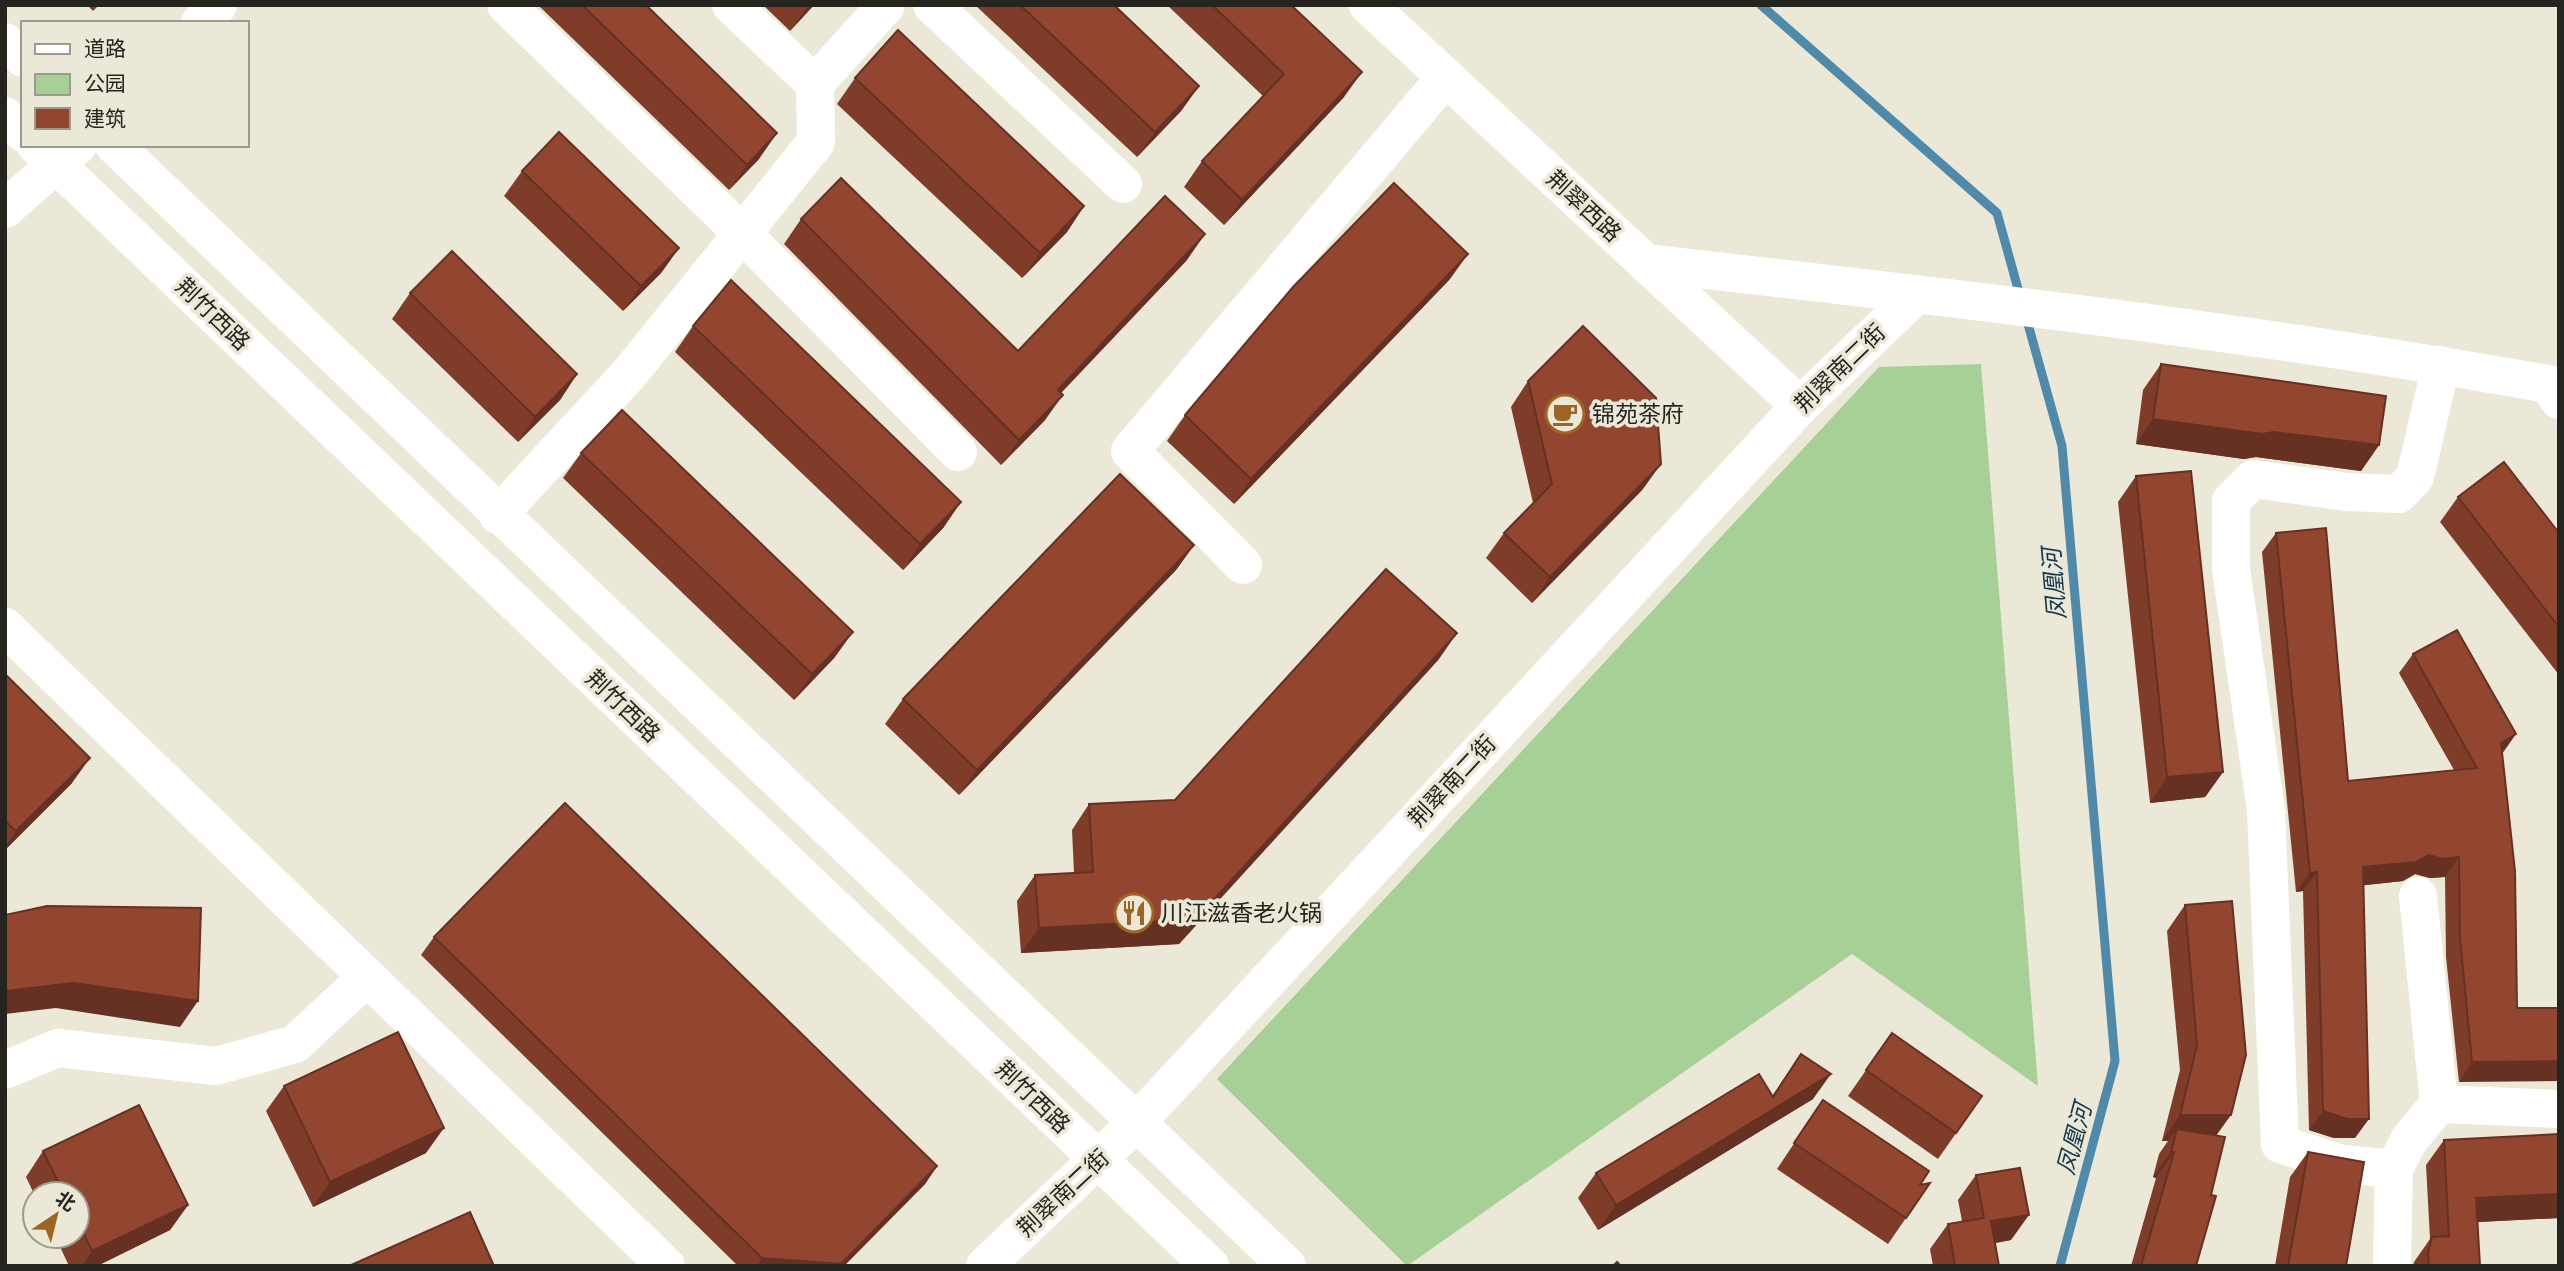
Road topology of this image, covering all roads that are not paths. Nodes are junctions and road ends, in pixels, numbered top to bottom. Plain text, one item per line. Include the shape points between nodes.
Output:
1 (218, 5) edge
2 (506, 5) edge
3 (731, 5) edge
4 (886, 5) edge
5 (932, 5) edge
6 (1368, 5) edge
7 (202, 21) edge
8 (5, 41) edge
9 (21, 56) edge
10 (1445, 78) junction
11 (815, 84) junction
12 (5, 116) edge
13 (21, 130) edge
14 (116, 147) edge
15 (57, 152) edge
16 (1123, 184) dead end
17 (5, 209) edge
18 (743, 233) junction
19 (1645, 263) junction
20 (1917, 294) junction
21 (2441, 365) junction
22 (2555, 386) edge
23 (1800, 406) junction
24 (958, 452) dead end
25 (498, 515) junction
26 (1243, 565) dead end
27 (5, 627) edge
28 (2418, 896) dead end
29 (367, 977) junction
30 (5, 1070) edge
31 (2440, 1104) junction
32 (2559, 1109) edge
33 (1137, 1122) junction
34 (1099, 1159) junction
35 (2394, 1169) junction
36 (666, 1266) edge
37 (985, 1266) edge
38 (1210, 1266) edge
39 (1287, 1266) edge
40 (2392, 1266) edge

1 - 7 street
2 - 18 street
3 - 11 street
4 - 11 street
5 - 16 street
6 - 10 street, 荆翠西路
8 - 9 street
10 - 19 street, 荆翠西路
10 - 26 street via 1130,451
11 - 18 street via 816,142
12 - 13 street
14 - 25 street
15 - 17 street
15 - 34 street, 荆竹西路
18 - 24 street
18 - 25 street via 629,374
19 - 20 street
19 - 23 street, 荆翠西路
20 - 21 street
20 - 23 street, 荆翠南二街
21 - 22 street
21 - 35 street via 2415,477 2399,494 2253,479 2231,501 2231,569 2266,810 2280,1144 2342,1164
23 - 33 street, 荆翠南二街
25 - 33 street
27 - 29 street
28 - 31 street
29 - 30 street via 295,1044 216,1066 58,1048
29 - 36 street
31 - 32 street
31 - 35 street via 2409,1140
33 - 34 street, 荆翠南二街
33 - 39 street
34 - 37 street, 荆翠南二街
34 - 38 street, 荆竹西路
35 - 40 street

